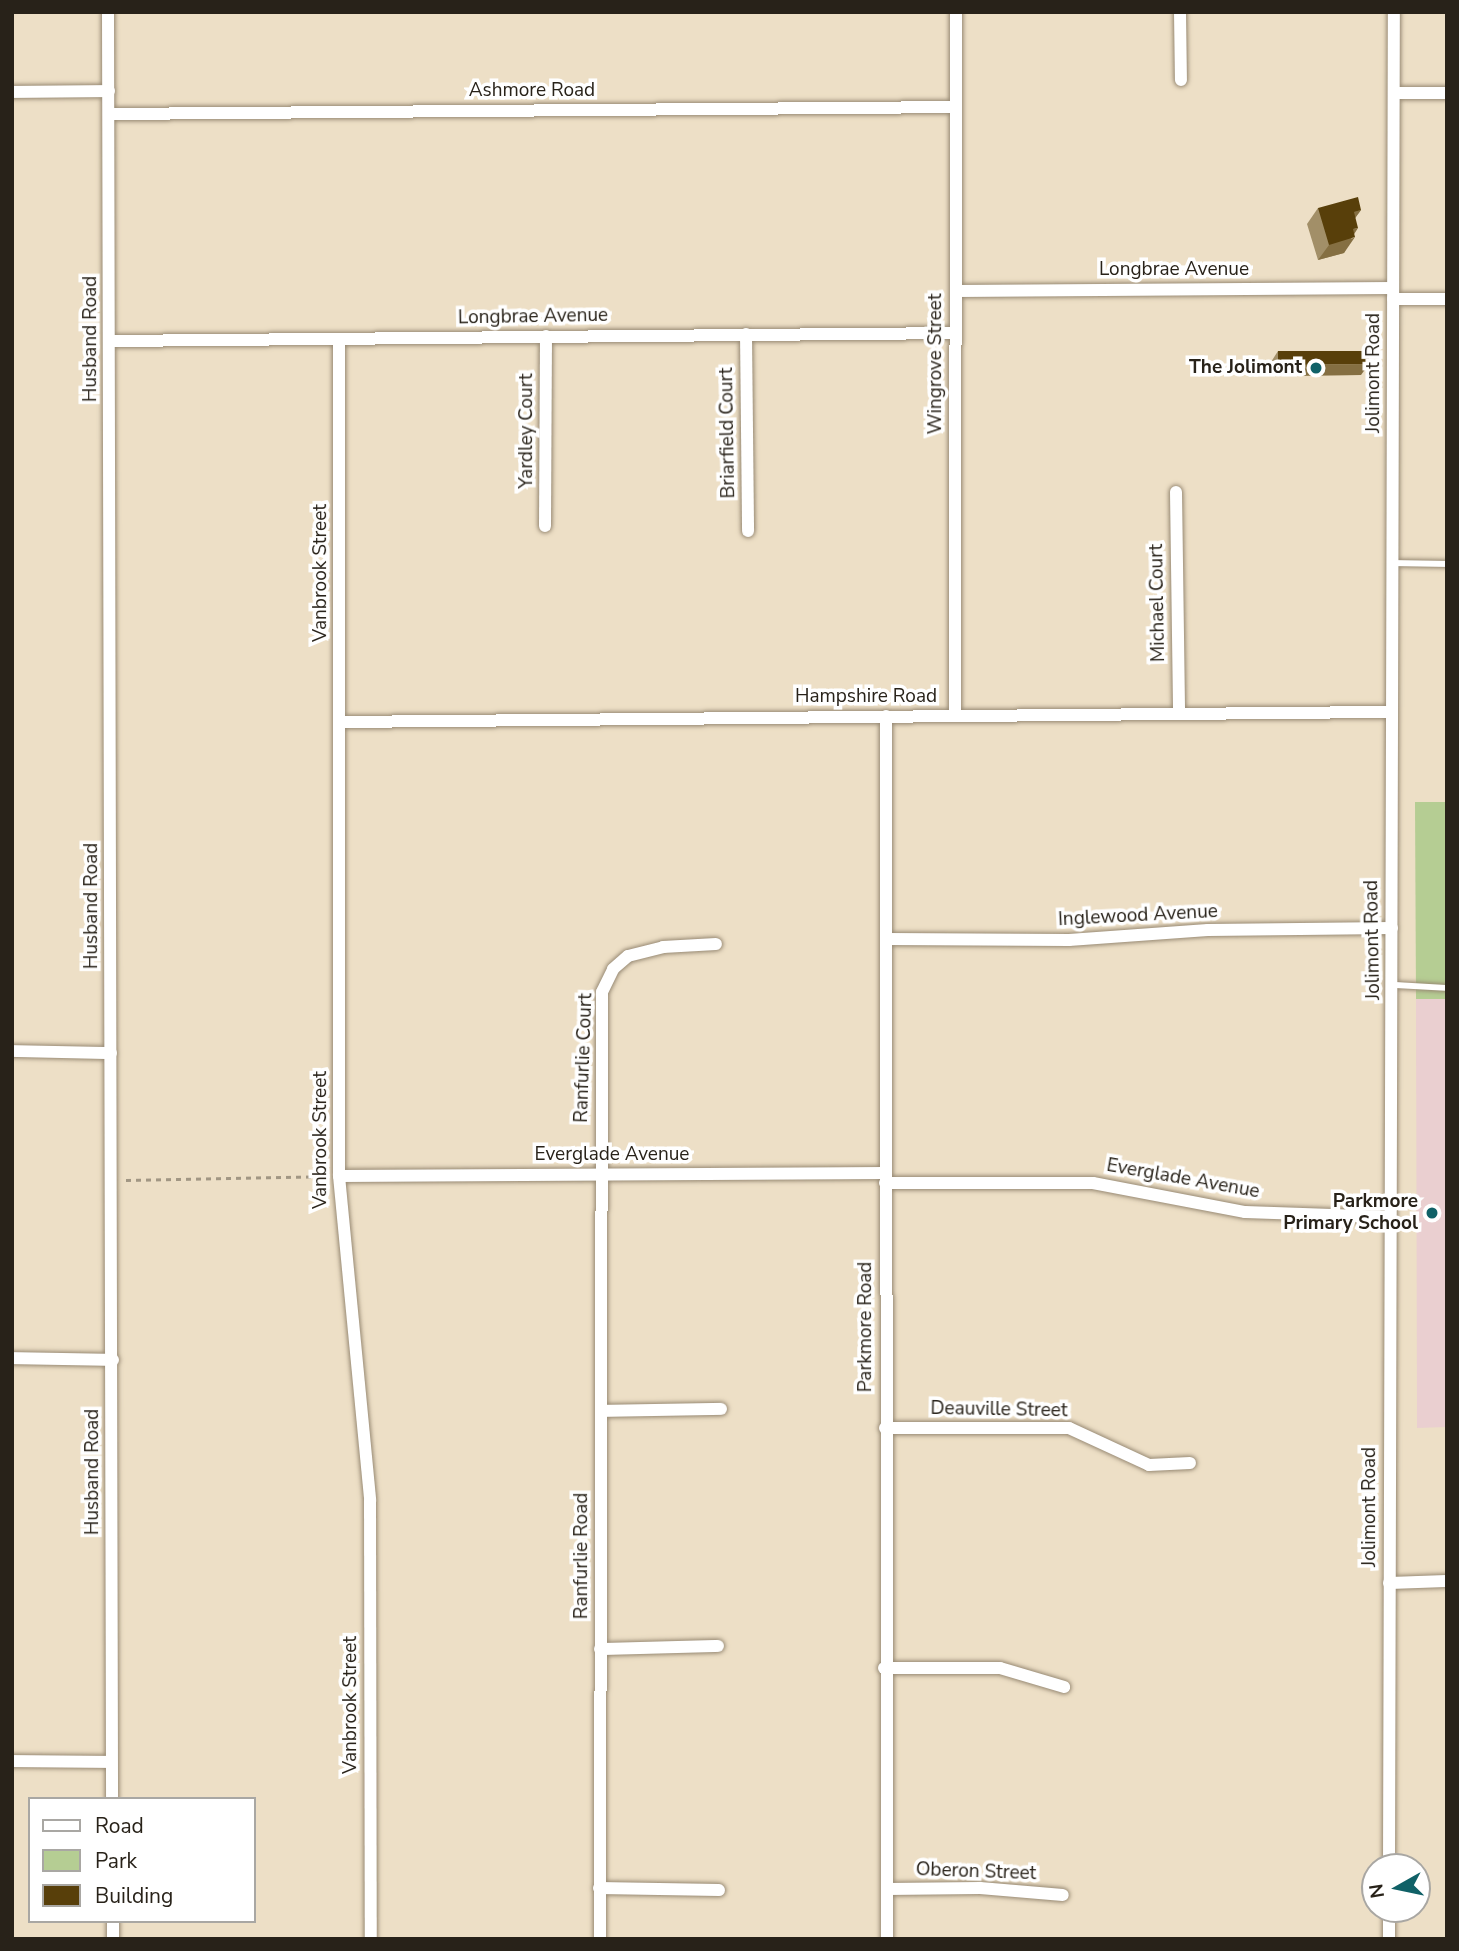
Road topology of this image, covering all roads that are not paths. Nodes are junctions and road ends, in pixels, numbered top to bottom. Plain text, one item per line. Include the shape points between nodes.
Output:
1 (108, 12) edge
2 (956, 12) edge
3 (1180, 12) edge
4 (1394, 12) edge
5 (1181, 80) dead end
6 (109, 91) junction
7 (12, 92) edge
8 (1394, 93) junction
9 (1447, 93) edge
10 (956, 107) junction
11 (109, 114) junction
12 (956, 291) junction
13 (1393, 294) junction
14 (1447, 299) edge
15 (956, 333) junction
16 (746, 334) junction
17 (546, 336) junction
18 (339, 339) junction
19 (111, 341) junction
20 (1176, 492) dead end
21 (545, 526) dead end
22 (748, 531) dead end
23 (1392, 563) junction
24 (1447, 564) edge
25 (1392, 712) junction
26 (1178, 714) junction
27 (886, 716) junction
28 (955, 716) junction
29 (341, 722) junction
30 (1392, 928) junction
31 (886, 939) junction
32 (716, 944) dead end
33 (1394, 985) junction
34 (1447, 988) edge
35 (12, 1051) edge
36 (111, 1053) junction
37 (599, 1174) junction
38 (339, 1176) junction
39 (885, 1178) junction
40 (1390, 1217) junction
41 (12, 1358) edge
42 (113, 1360) junction
43 (721, 1409) dead end
44 (602, 1411) junction
45 (885, 1428) junction
46 (1190, 1463) dead end
47 (1447, 1581) edge
48 (1389, 1583) junction
49 (718, 1646) dead end
50 (600, 1649) junction
51 (884, 1668) junction
52 (1065, 1687) dead end
53 (12, 1761) edge
54 (111, 1762) junction
55 (112, 1797) edge
56 (1389, 1853) edge
57 (599, 1888) junction
58 (887, 1889) junction
59 (719, 1890) dead end
60 (1063, 1895) dead end
61 (371, 1939) edge
62 (600, 1939) edge
63 (887, 1939) edge

1 - 6 street, Husband Road
2 - 10 street, Wingrove Street
3 - 5 street
4 - 8 street, Jolimont Road
6 - 7 street
6 - 11 street, Husband Road
8 - 9 street
8 - 13 street, Jolimont Road
10 - 11 street, Ashmore Road
10 - 12 street, Wingrove Street
11 - 19 street, Husband Road
12 - 13 street, Longbrae Avenue
12 - 15 street, Wingrove Street
13 - 14 street, Longbrae Avenue
13 - 23 street, Jolimont Road
15 - 16 street, Longbrae Avenue
15 - 28 street, Wingrove Street
16 - 17 street, Longbrae Avenue
16 - 22 street, Briarfield Court
17 - 18 street, Longbrae Avenue
17 - 21 street, Yardley Court
18 - 19 street, Longbrae Avenue
18 - 29 street, Vanbrook Street
19 - 36 street, Husband Road
20 - 26 street, Michael Court
23 - 24 lane
23 - 25 street, Jolimont Road
25 - 26 street, Hampshire Road
25 - 30 street, Jolimont Road
26 - 28 street, Hampshire Road
27 - 28 street, Hampshire Road
27 - 29 street, Hampshire Road
27 - 31 street, Parkmore Road
29 - 38 street, Vanbrook Street
30 - 31 street, Inglewood Avenue via 1208,930 1069,940
30 - 33 street, Jolimont Road
31 - 39 street, Parkmore Road
32 - 37 street, Ranfurlie Court via 663,947 628,956 613,969 602,992
33 - 34 lane
33 - 40 street, Jolimont Road
35 - 36 street
36 - 42 street, Husband Road
37 - 38 street, Everglade Avenue
37 - 39 street, Everglade Avenue
37 - 44 street, Ranfurlie Road
38 - 61 street, Vanbrook Street via 370,1500
39 - 40 street, Everglade Avenue via 1093,1183 1245,1212
39 - 45 street, Parkmore Road
40 - 48 street, Jolimont Road
41 - 42 street
42 - 54 street, Husband Road
43 - 44 street
44 - 50 street, Ranfurlie Road
45 - 46 street, Deauville Street via 1069,1427 1149,1465
45 - 51 street, Parkmore Road
47 - 48 street
48 - 56 street, Jolimont Road
49 - 50 street
50 - 57 street, Ranfurlie Road
51 - 52 street via 999,1668
51 - 58 street, Parkmore Road
53 - 54 street
54 - 55 street, Husband Road
57 - 59 street
57 - 62 street, Ranfurlie Road
58 - 60 street, Oberon Street via 980,1888
58 - 63 street, Parkmore Road

